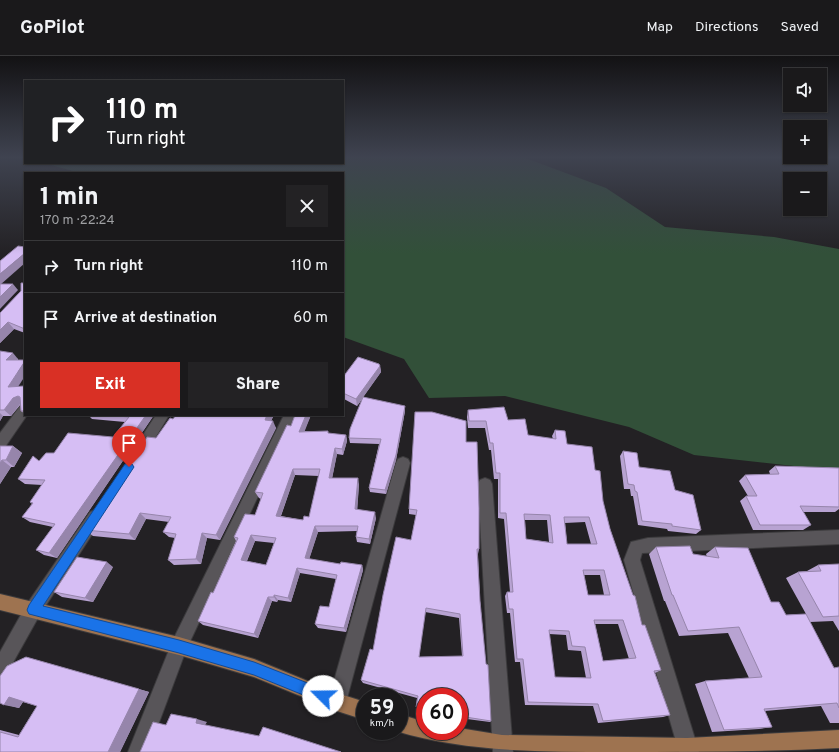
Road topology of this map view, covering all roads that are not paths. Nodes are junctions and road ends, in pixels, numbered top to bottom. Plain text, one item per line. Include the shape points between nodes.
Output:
1 (24, 409) edge
2 (162, 416) edge
3 (290, 416) edge
4 (0, 443) edge
5 (133, 460) edge
6 (403, 463) dead end
7 (485, 484) dead end
8 (103, 506) edge
9 (839, 537) edge
10 (0, 602) edge
11 (33, 610) junction
12 (179, 646) junction
13 (0, 670) edge
14 (337, 702) junction
15 (356, 708) edge
16 (408, 726) edge
17 (839, 739) edge
18 (503, 748) edge
19 (688, 750) edge
20 (138, 752) edge

1 - 4 street
2 - 5 street
3 - 12 street
6 - 14 street
7 - 18 street
8 - 11 street
9 - 19 street via 636,547 632,560
10 - 11 main road
11 - 12 main road
11 - 13 street
12 - 14 main road via 254,668
12 - 20 street
14 - 15 main road
16 - 18 main road
17 - 19 main road
18 - 19 main road

